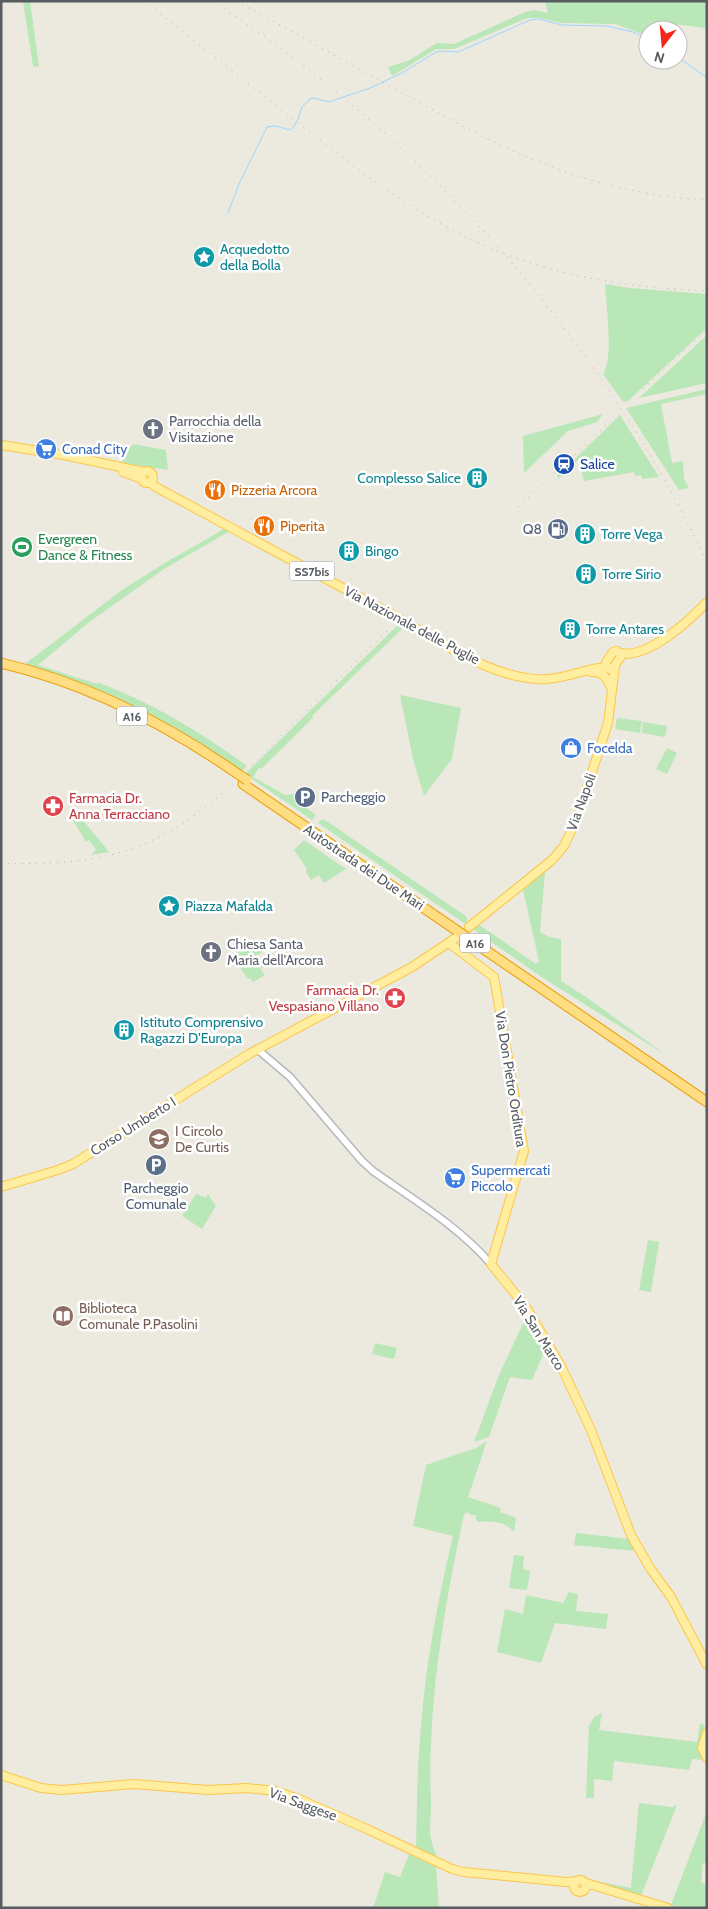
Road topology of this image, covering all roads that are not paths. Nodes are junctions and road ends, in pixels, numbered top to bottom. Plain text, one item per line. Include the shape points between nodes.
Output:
1 (1, 445) edge
2 (1, 449) edge
3 (143, 476) junction
4 (707, 602) edge
5 (613, 662) junction
6 (4, 666) edge
7 (587, 672) junction
8 (578, 673) junction
9 (612, 692) junction
10 (245, 782) junction
11 (469, 927) dead end
12 (457, 937) dead end
13 (449, 943) junction
14 (257, 1049) junction
15 (707, 1095) edge
16 (707, 1102) edge
17 (1, 1187) edge
18 (491, 1264) junction
19 (707, 1665) edge
20 (707, 1732) edge
21 (707, 1758) edge
22 (1, 1775) edge
23 (586, 1883) junction
24 (576, 1884) junction
25 (596, 1888) junction
26 (583, 1892) junction
27 (668, 1908) edge

1 - 3 main road via 64,455
2 - 3 main road
3 - 8 main road, Via Nazionale delle Puglie / SS7bis, bridge via 149,471 154,486 492,668 518,677 548,679
4 - 5 main road, Via Nazionale delle Puglie / SS7bis via 658,642
5 - 7 main road, Via Nazionale delle Puglie / SS7bis
5 - 8 main road, Via Nazionale delle Puglie / SS7bis
5 - 9 main road, Via Napoli
6 - 10 highway, Autostrada dei Due Mari / A16, bridge via 89,690 130,708 187,740
7 - 8 main road, Via Nazionale delle Puglie / SS7bis
7 - 9 main road via 603,674
9 - 11 main road, Via Napoli via 608,723 577,818 564,846 552,860
10 - 15 highway, Autostrada dei Due Mari / A16
10 - 16 highway, Autostrada dei Due Mari / A16
12 - 13 main road
13 - 14 main road via 412,967
13 - 18 main road, Via Don Pietro Orditura via 494,978 524,1151
14 - 17 main road, Corso Umberto I via 73,1164
14 - 18 street, Via San Marco via 290,1077 362,1161 455,1229
18 - 19 main road, Via San Marco via 526,1307 561,1366 591,1430 631,1535 673,1601
20 - 21 main road via 702,1748
22 - 24 main road, Via Saggese via 42,1788 62,1790 134,1784 275,1791 452,1869
23 - 24 main road via 582,1880
23 - 25 main road
23 - 26 main road
24 - 26 main road via 577,1892
25 - 26 main road
25 - 27 main road

